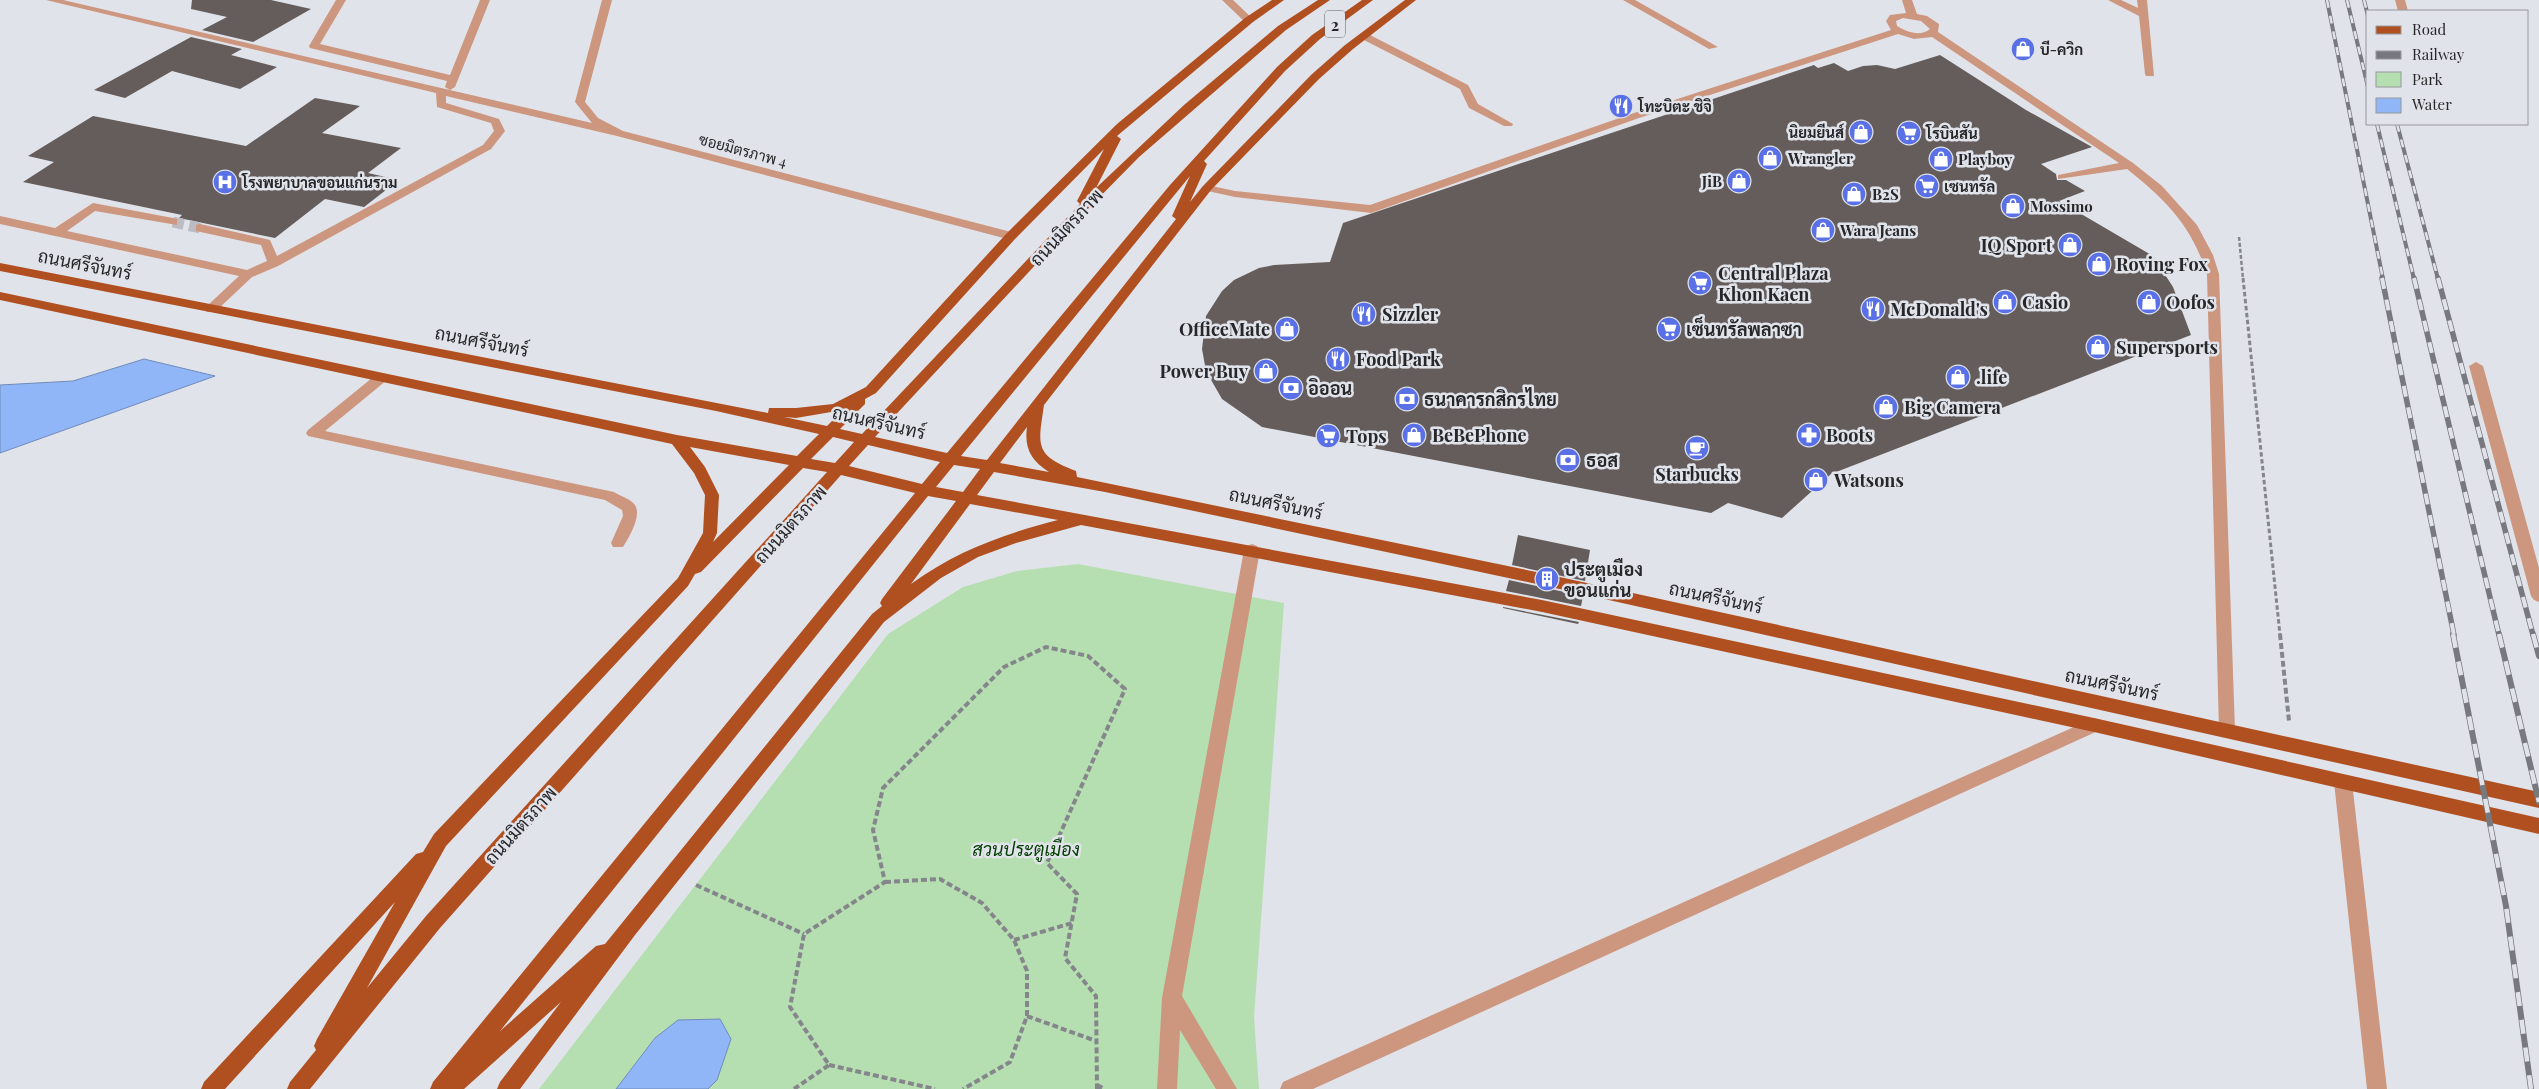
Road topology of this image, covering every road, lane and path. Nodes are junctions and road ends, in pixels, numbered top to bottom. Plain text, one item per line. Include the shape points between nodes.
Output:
1 (51, 0) edge
2 (341, 0) edge
3 (485, 0) edge
4 (607, 0) edge
5 (1227, 0) edge
6 (1279, 0) edge
7 (1325, 0) edge
8 (1368, 0) edge
9 (1411, 0) edge
10 (1628, 0) edge
11 (1907, 0) edge
12 (2113, 0) edge
13 (2142, 0) edge
14 (1912, 15) junction
15 (2144, 15) junction
16 (1249, 20) junction
17 (1898, 31) junction
18 (1933, 33) junction
19 (1364, 36) junction
20 (1713, 47) dead end
21 (2150, 74) dead end
22 (453, 79) junction
23 (445, 92) junction
24 (1508, 124) dead end
25 (1121, 126) junction
26 (619, 133) junction
27 (1206, 151) junction
28 (2129, 165) junction
29 (2062, 177) dead end
30 (1207, 188) junction
31 (1077, 213) junction
32 (0, 220) edge
33 (172, 222) tunnel mouth
34 (200, 228) tunnel mouth
35 (57, 232) junction
36 (1011, 236) junction
37 (2239, 236) dead end
38 (1168, 238) junction
39 (274, 263) junction
40 (0, 267) edge
41 (248, 274) junction
42 (0, 296) edge
43 (210, 309) junction
44 (2476, 366) dead end
45 (382, 377) junction
46 (871, 390) junction
47 (1037, 404) junction
48 (716, 406) junction
49 (830, 432) junction
50 (677, 440) junction
51 (866, 440) junction
52 (951, 460) junction
53 (800, 462) junction
54 (990, 467) junction
55 (839, 469) junction
56 (1105, 487) junction
57 (924, 490) junction
58 (966, 498) junction
59 (1079, 520) junction
60 (618, 543) dead end
61 (1252, 550) junction
62 (683, 582) junction
63 (2539, 596) edge
64 (878, 618) junction
65 (2094, 725) junction
66 (2227, 730) junction
67 (2292, 744) junction
68 (2343, 782) junction
69 (2539, 800) edge
70 (2539, 826) edge
71 (440, 840) junction
72 (885, 882) junction
73 (696, 885) dead end
74 (1072, 924) junction
75 (628, 929) junction
76 (804, 934) junction
77 (1014, 940) junction
78 (1172, 998) junction
79 (1027, 1016) junction
80 (1096, 1042) junction
81 (828, 1065) junction
82 (300, 1086) edge
83 (1097, 1087) edge
84 (211, 1089) edge
85 (440, 1089) edge
86 (448, 1089) edge
87 (507, 1089) edge
88 (794, 1089) edge
89 (935, 1089) edge
90 (963, 1089) edge
91 (1105, 1089) edge
92 (1167, 1089) edge
93 (1227, 1089) edge
94 (1290, 1089) edge
95 (2377, 1089) edge

1 - 23 street
2 - 22 street via 314,46
3 - 22 street
4 - 26 street, ซอยมิตรภาพ 4 via 580,102 594,120
5 - 16 street
6 - 16 main road, ถนนมิตรภาพ
7 - 31 main road, ถนนมิตรภาพ / 2 via 1271,38 1182,113
8 - 27 main road, 2 via 1281,69
9 - 19 main road, 2
10 - 20 street
11 - 14 street
12 - 15 street
13 - 15 street
14 - 17 street via 1892,19 1891,25
14 - 18 street via 1931,22 1935,28
15 - 21 street
16 - 25 main road, ถนนมิตรภาพ
17 - 18 street via 1915,36
17 - 30 street via 1635,116 1371,209 1348,209
18 - 28 street
19 - 24 street via 1464,86 1473,106
19 - 30 main road, 2 via 1272,119
22 - 23 street
23 - 26 street
23 - 39 street via 441,105 494,121 500,131 488,147
25 - 31 main road
25 - 36 main road, ถนนมิตรภาพ
26 - 36 street, ซอยมิตรภาพ 4
27 - 38 main road
27 - 52 main road
28 - 29 street
28 - 66 street via 2159,189 2192,224 2201,237 2213,274
30 - 38 main road
31 - 51 main road, ถนนมิตรภาพ
32 - 35 street
33 - 35 street via 93,207
34 - 39 street via 266,243
35 - 41 street
36 - 46 main road, ถนนมิตรภาพ
37 - 67 path
38 - 47 main road
39 - 41 street
40 - 43 main road, ถนนศรีจันทร์
41 - 43 street
42 - 45 main road
43 - 48 main road, ถนนศรีจันทร์
44 - 63 street
45 - 50 main road
45 - 60 street via 313,432 609,496 629,506 630,516
46 - 48 main road via 836,408 796,413
46 - 49 main road, ถนนมิตรภาพ
47 - 54 main road
47 - 56 main road via 1032,440 1033,450 1041,460 1057,470
48 - 49 main road, ถนนศรีจันทร์
49 - 51 main road, ถนนศรีจันทร์
49 - 53 main road, ถนนมิตรภาพ
50 - 53 main road
50 - 62 main road via 700,471 712,495 710,533
51 - 52 main road, ถนนศรีจันทร์
51 - 55 main road, ถนนมิตรภาพ
52 - 54 main road, ถนนศรีจันทร์
52 - 57 main road
53 - 55 main road
53 - 62 main road, ถนนมิตรภาพ
54 - 56 main road, ถนนศรีจันทร์
54 - 58 main road
55 - 57 main road
55 - 82 main road, ถนนมิตรภาพ via 433,922
56 - 66 main road, ถนนศรีจันทร์
57 - 58 main road
57 - 85 main road
58 - 59 main road
58 - 64 main road
59 - 61 main road
59 - 64 main road via 973,552 933,576
61 - 65 main road via 1552,608
61 - 78 street
62 - 71 main road
64 - 75 main road
65 - 68 main road
65 - 94 street
66 - 67 main road, ถนนศรีจันทร์
67 - 69 main road, ถนนศรีจันทร์
68 - 70 main road
68 - 95 street
71 - 82 main road
71 - 84 main road
72 - 74 path via 873,830 883,788 1004,667 1046,647 1088,656 1126,689 1047,863 1077,894
72 - 76 path
72 - 77 path via 940,880 982,903
73 - 76 path
74 - 77 path
74 - 80 path via 1066,958 1096,996
75 - 86 main road
75 - 87 main road
76 - 81 path via 790,1007
77 - 79 path via 1027,971
78 - 92 street
78 - 93 street
79 - 80 path
79 - 90 path via 1010,1062
80 - 83 path
81 - 88 path
81 - 89 path
83 - 91 path

